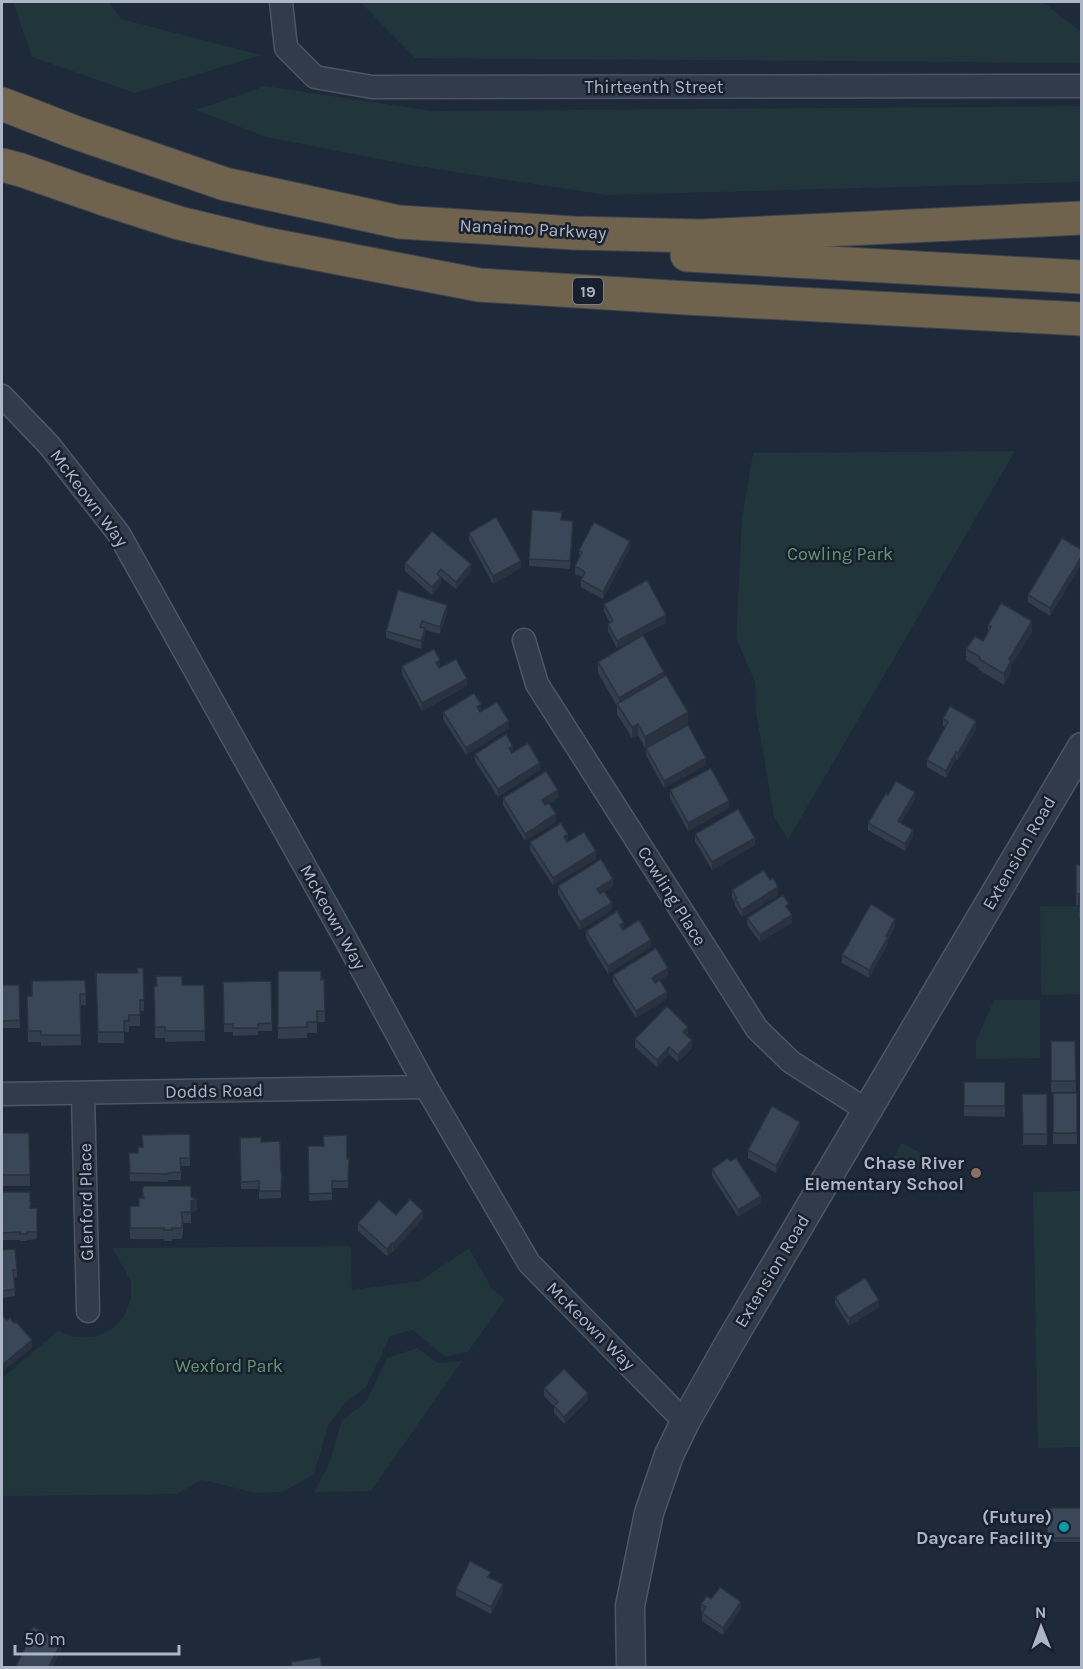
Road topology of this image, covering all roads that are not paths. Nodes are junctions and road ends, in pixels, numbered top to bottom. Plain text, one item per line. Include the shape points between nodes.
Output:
1 (281, 2) edge
2 (1082, 86) edge
3 (2, 104) edge
4 (11, 167) edge
5 (1082, 218) edge
6 (399, 222) junction
7 (1082, 277) edge
8 (1082, 319) edge
9 (2, 396) edge
10 (524, 640) dead end
11 (1082, 747) edge
12 (426, 1087) junction
13 (83, 1093) junction
14 (2, 1094) edge
15 (868, 1111) junction
16 (88, 1311) dead end
17 (685, 1422) junction
18 (631, 1668) edge

1 - 2 street, Thirteenth Street via 286,48 315,76 372,87
3 - 6 highway, Nanaimo Parkway via 225,184
4 - 8 highway, 19 via 179,223 479,285
5 - 6 highway, Nanaimo Parkway via 700,236
6 - 7 highway via 464,236 602,250
9 - 12 street, McKeown Way via 49,445 119,534
10 - 15 street, Cowling Place via 537,684 757,1029 791,1062
11 - 15 street, Extension Road
12 - 13 street, Dodds Road
12 - 17 street, McKeown Way via 529,1263
13 - 14 street, Dodds Road
13 - 16 street, Glenford Place
15 - 17 street, Extension Road
17 - 18 street, Extension Road via 649,1512 630,1606

